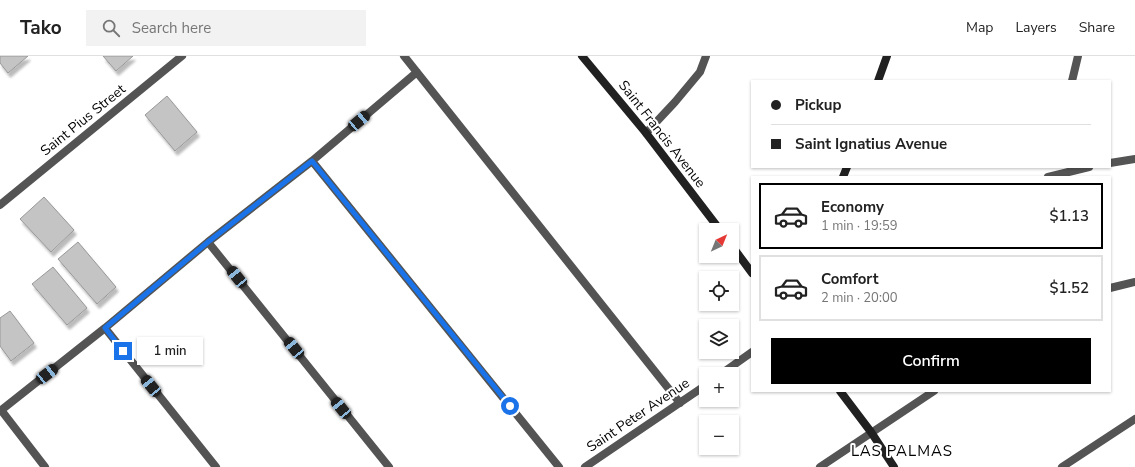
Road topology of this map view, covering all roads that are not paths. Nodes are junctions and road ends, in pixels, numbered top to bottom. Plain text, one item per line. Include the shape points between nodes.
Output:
1 (182, 56) edge
2 (404, 56) edge
3 (582, 56) edge
4 (706, 56) edge
5 (887, 56) edge
6 (1078, 56) edge
7 (417, 72) junction
8 (878, 80) edge
9 (1072, 80) edge
10 (646, 132) junction
11 (1135, 159) edge
12 (312, 161) junction
13 (1111, 163) edge
14 (1078, 168) edge
15 (1051, 176) edge
16 (0, 205) edge
17 (715, 223) edge
18 (208, 242) junction
19 (739, 255) edge
20 (751, 272) edge
21 (1135, 282) edge
22 (1111, 288) edge
23 (105, 328) junction
24 (751, 353) edge
25 (731, 367) edge
26 (699, 390) edge
27 (841, 392) edge
28 (932, 392) edge
29 (680, 403) junction
30 (0, 410) edge
31 (1135, 419) edge
32 (871, 432) junction
33 (44, 467) edge
34 (216, 467) edge
35 (388, 467) edge
36 (559, 467) edge
37 (585, 467) edge
38 (820, 467) edge
39 (894, 467) edge
40 (1062, 467) edge

1 - 16 street, Saint Pius Street
2 - 7 street
3 - 10 street, Saint Francis Avenue
4 - 10 street via 700,72 676,102
5 - 8 street
6 - 9 street
7 - 12 street
7 - 29 street
10 - 17 street, Saint Francis Avenue
11 - 13 street
12 - 18 street
12 - 36 street
14 - 15 street
18 - 23 street
18 - 35 street
19 - 20 street
21 - 22 street
23 - 30 street
23 - 34 street
24 - 25 street
26 - 29 street, Saint Peter Avenue
27 - 32 street
28 - 32 street
29 - 37 street, Saint Peter Avenue
30 - 33 street
31 - 40 street
32 - 38 street
32 - 39 street

